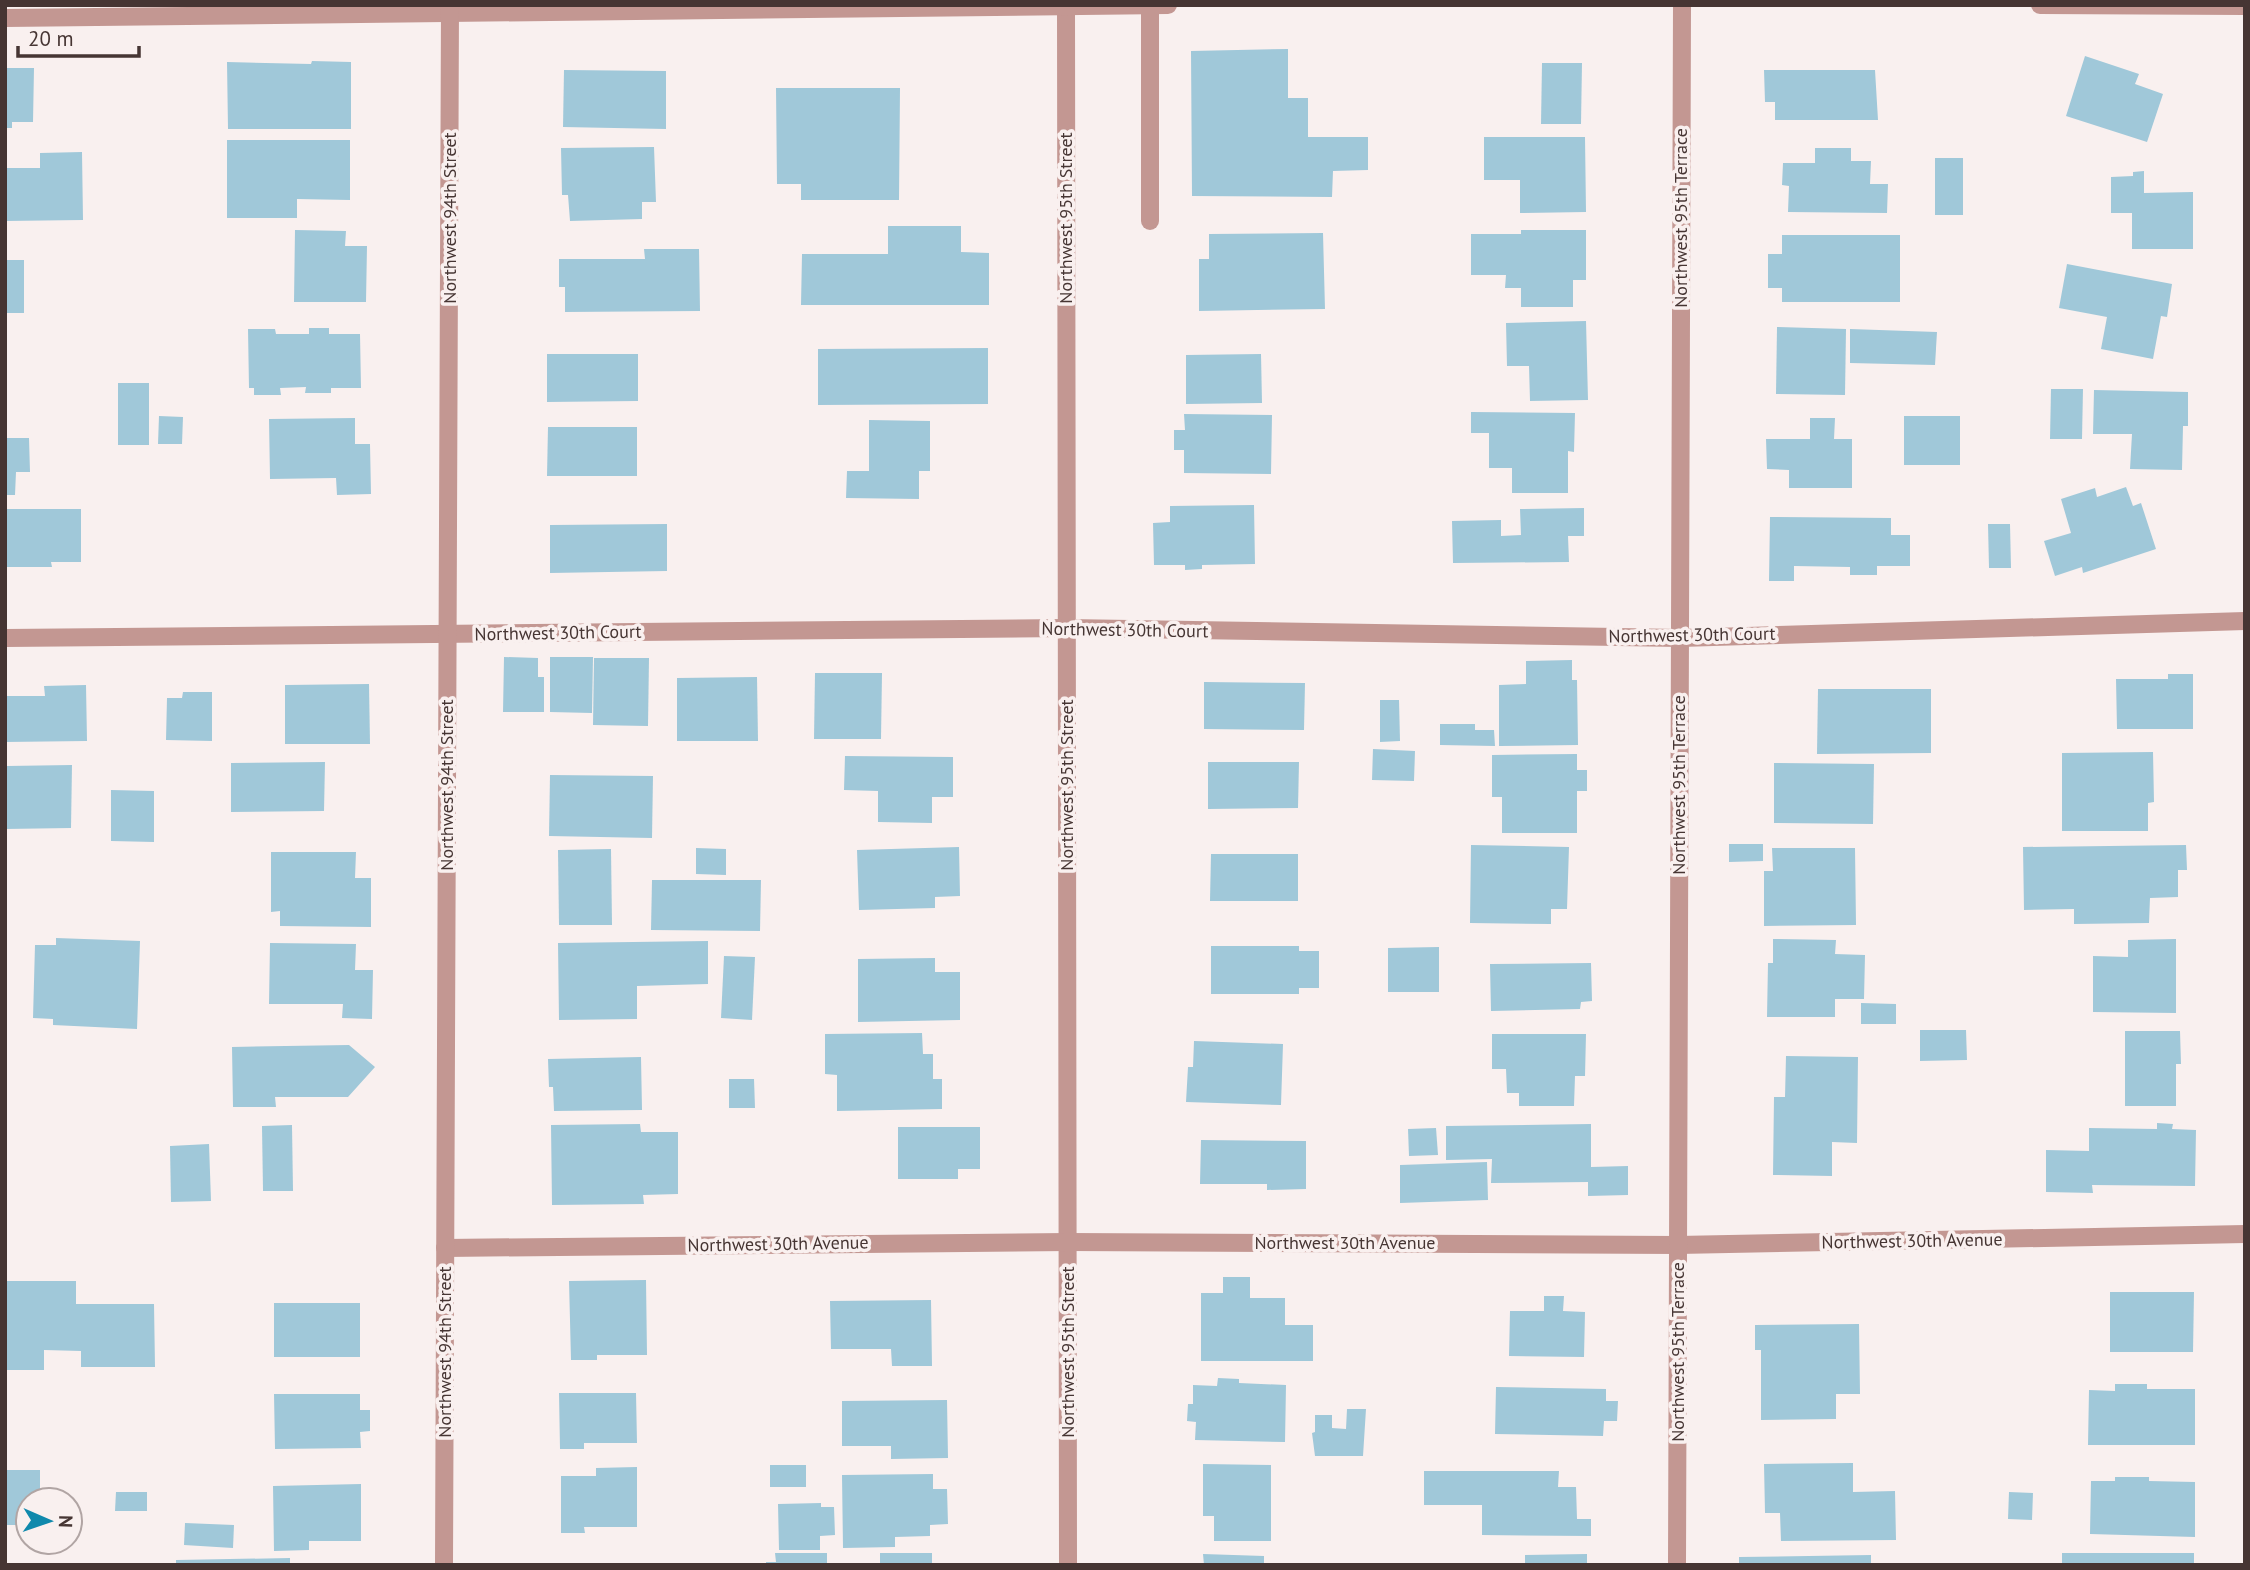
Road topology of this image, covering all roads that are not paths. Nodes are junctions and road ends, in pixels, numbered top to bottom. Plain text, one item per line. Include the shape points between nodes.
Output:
1 (1066, 5) edge
2 (1150, 5) edge
3 (1168, 5) edge
4 (1682, 5) edge
5 (2040, 5) edge
6 (2245, 6) edge
7 (450, 10) edge
8 (228, 11) edge
9 (5, 18) edge
10 (1150, 221) dead end
11 (2245, 621) edge
12 (1066, 628) junction
13 (448, 635) junction
14 (5, 638) edge
15 (1680, 638) junction
16 (2245, 1234) edge
17 (1068, 1241) junction
18 (1678, 1245) junction
19 (445, 1248) junction
20 (444, 1565) edge
21 (1068, 1565) edge
22 (1677, 1565) edge

1 - 2 street
1 - 7 street
1 - 12 street, Northwest 95th Street
2 - 3 street
2 - 10 street
4 - 15 street, Northwest 95th Terrace
5 - 6 street
7 - 8 street
7 - 13 street, Northwest 94th Street
8 - 9 street
11 - 15 street, Northwest 30th Court
12 - 13 street, Northwest 30th Court
12 - 15 street, Northwest 30th Court
12 - 17 street, Northwest 95th Street
13 - 14 street, Northwest 30th Court
13 - 19 street, Northwest 94th Street
15 - 18 street, Northwest 95th Terrace
16 - 18 street, Northwest 30th Avenue
17 - 18 street, Northwest 30th Avenue
17 - 19 street, Northwest 30th Avenue
17 - 21 street, Northwest 95th Street
18 - 22 street, Northwest 95th Terrace
19 - 20 street, Northwest 94th Street

